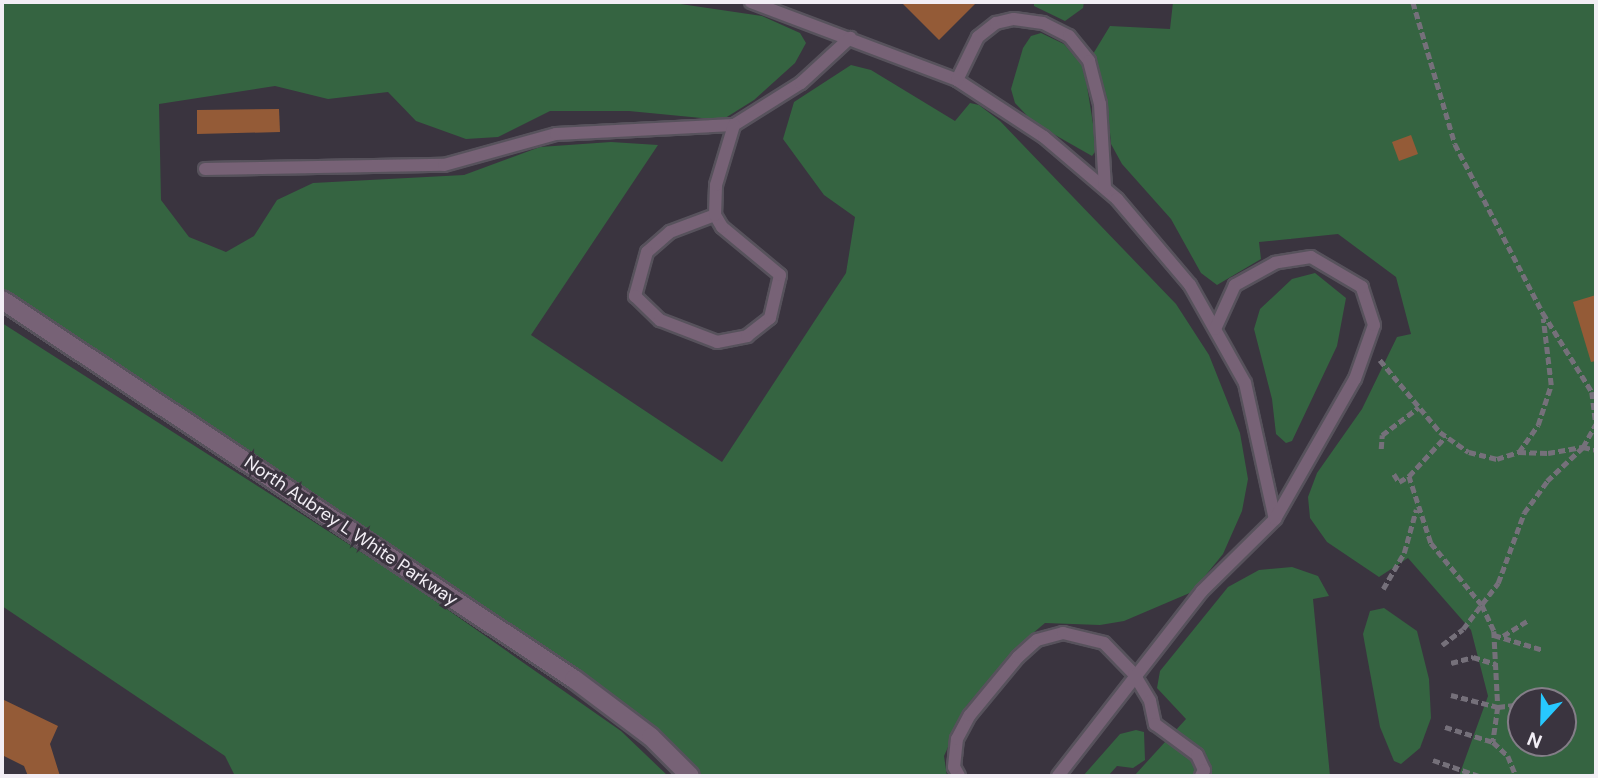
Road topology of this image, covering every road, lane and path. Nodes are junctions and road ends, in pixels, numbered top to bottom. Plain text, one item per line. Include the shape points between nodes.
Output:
1 (751, 2) edge
2 (1413, 2) edge
3 (850, 38) junction
4 (957, 80) junction
5 (734, 125) junction
6 (205, 169) dead end
7 (1105, 188) junction
8 (715, 215) junction
9 (2, 300) edge
10 (1543, 313) junction
11 (1215, 329) junction
12 (1367, 345) junction
13 (1419, 407) junction
14 (1596, 424) edge
15 (1446, 436) junction
16 (1583, 447) junction
17 (1381, 449) dead end
18 (1596, 450) edge
19 (1519, 452) junction
20 (1394, 474) dead end
21 (1409, 476) junction
22 (1417, 505) junction
23 (1275, 519) junction
24 (1383, 589) dead end
25 (1482, 605) junction
26 (1527, 621) dead end
27 (1494, 635) junction
28 (1502, 636) junction
29 (1442, 645) dead end
30 (1543, 650) dead end
31 (1451, 663) dead end
32 (1496, 664) junction
33 (1134, 674) junction
34 (1451, 695) dead end
35 (1507, 706) edge
36 (1498, 707) junction
37 (1444, 727) dead end
38 (1493, 742) junction
39 (1433, 760) dead end
40 (690, 776) edge
41 (959, 776) edge
42 (1058, 776) edge
43 (1200, 776) edge
44 (1479, 776) edge
45 (1516, 776) edge

1 - 3 lane
2 - 10 path via 1455,144
3 - 4 lane
3 - 5 lane via 801,83
4 - 7 lane via 1044,137
4 - 7 lane via 978,37 996,23 1014,19 1043,23 1069,36 1089,61 1100,104
5 - 6 lane via 556,134 444,165
5 - 8 lane via 716,185
7 - 11 lane via 1190,285
8 - 8 lane via 722,227 780,275 770,318 747,337 717,342 660,320 635,296 647,252 670,232
9 - 40 street, North Aubrey L White Parkway via 574,679 651,737
10 - 14 path via 1592,392
10 - 19 path via 1551,385 1538,425
11 - 12 lane via 1235,285 1275,263 1311,257 1363,287 1374,325
11 - 23 lane via 1245,383
12 - 13 path
12 - 23 lane via 1355,379
13 - 15 path
13 - 17 path via 1382,435
14 - 16 path
15 - 19 path via 1469,452 1497,459
15 - 21 path
16 - 18 path
16 - 19 path
16 - 25 path via 1536,494 1524,513 1498,583
20 - 21 path via 1399,481
21 - 22 path
22 - 24 path via 1413,529
22 - 25 path via 1431,543
23 - 33 lane via 1202,591
25 - 27 path
25 - 29 path
26 - 28 path
27 - 28 path
27 - 32 path
28 - 30 path
31 - 32 path via 1473,657
32 - 36 path
33 - 41 lane via 1104,643 1085,636 1063,634 1037,640 970,715 957,739 954,767
33 - 42 lane
33 - 43 lane via 1150,701 1155,724 1197,755 1204,770
34 - 36 path
35 - 36 path
36 - 38 path
37 - 38 path
38 - 45 path via 1508,756
39 - 44 path

